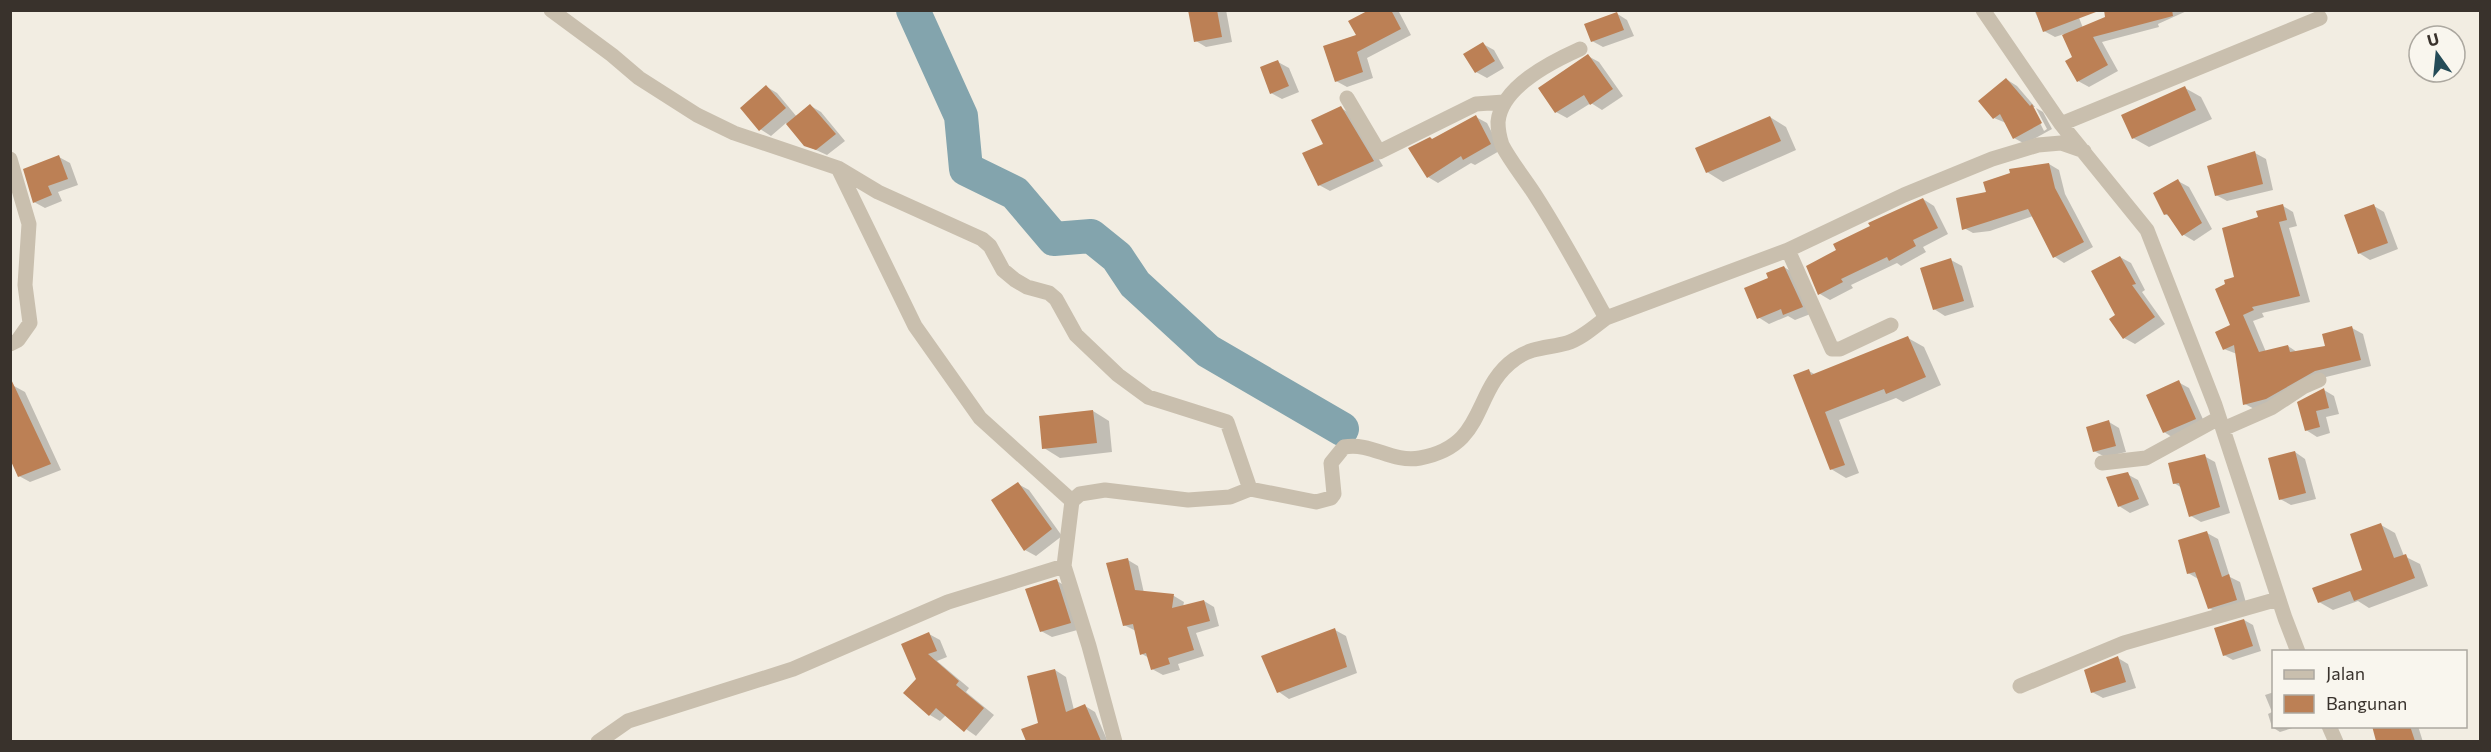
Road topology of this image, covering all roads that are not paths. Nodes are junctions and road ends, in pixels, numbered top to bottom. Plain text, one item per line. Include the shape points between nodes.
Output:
1 (551, 10) edge
2 (1983, 10) edge
3 (2320, 18) dead end
4 (1580, 49) dead end
5 (1347, 98) dead end
6 (1504, 102) junction
7 (2061, 124) junction
8 (2085, 151) junction
9 (10, 159) edge
10 (838, 168) junction
11 (1788, 250) junction
12 (1606, 318) junction
13 (1892, 325) dead end
14 (10, 344) edge
15 (2319, 380) dead end
16 (2221, 424) junction
17 (2102, 463) dead end
18 (1250, 489) junction
19 (1072, 501) junction
20 (1064, 566) junction
21 (2278, 599) junction
22 (2298, 650) edge
23 (2020, 686) dead end
24 (598, 741) edge
25 (1114, 741) edge

1 - 10 street via 639,78 697,115 734,133
2 - 7 street
3 - 7 street
4 - 6 street via 1544,69
5 - 6 street via 1379,152 1476,104
6 - 12 street via 1498,123 1501,142
7 - 8 street
8 - 11 street via 2061,143 2038,145 1992,159
8 - 16 street via 2147,230
9 - 14 street via 29,224 25,285 30,323 18,340
10 - 18 street via 878,192 982,239 1003,270 1027,287 1049,293 1086,347 1148,397 1227,422
10 - 19 street via 915,326 980,418
11 - 12 street
11 - 13 street via 1832,349
12 - 18 street via 1578,339 1534,349 1515,358 1503,370 1468,433 1449,448 1420,458 1396,459 1366,447 1344,447 1331,463 1334,494 1325,501
15 - 16 street via 2271,408
16 - 17 street via 2146,458
16 - 21 street
18 - 19 street via 1230,497 1188,500 1105,490 1080,494
19 - 20 street
20 - 24 street via 948,602 794,669 628,721
20 - 25 street
21 - 22 street
21 - 23 street via 2124,643

